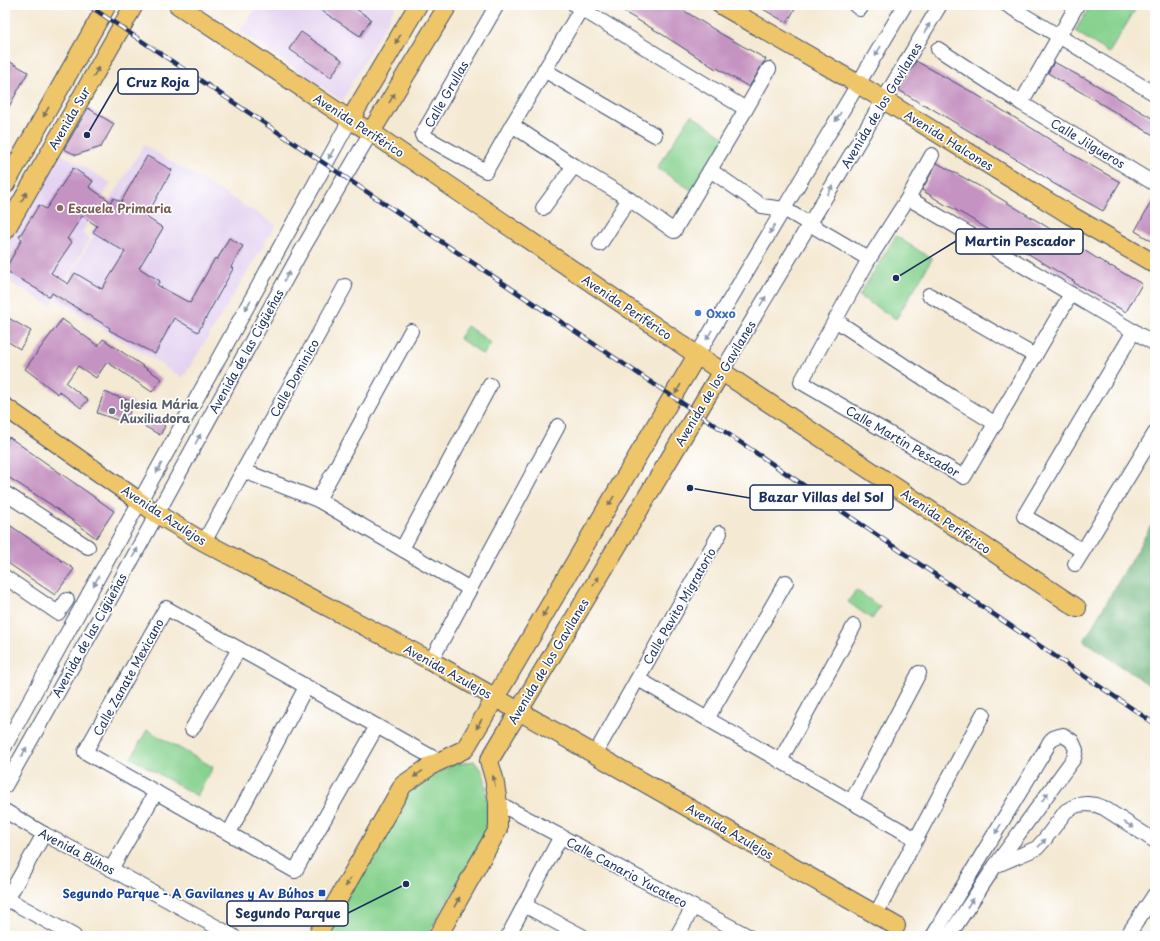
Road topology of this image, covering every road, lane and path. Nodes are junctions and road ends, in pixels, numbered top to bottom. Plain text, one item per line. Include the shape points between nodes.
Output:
1 (107, 5) edge
2 (134, 5) edge
3 (178, 5) edge
4 (418, 5) edge
5 (448, 5) edge
6 (497, 5) edge
7 (721, 5) edge
8 (905, 5) edge
9 (940, 5) edge
10 (1007, 5) edge
11 (1077, 5) edge
12 (578, 7) edge
13 (1059, 36) junction
14 (938, 49) dead end
15 (769, 69) dead end
16 (544, 70) junction
17 (858, 84) junction
18 (56, 94) junction
19 (1155, 94) edge
20 (884, 100) junction
21 (1021, 103) junction
22 (76, 106) junction
23 (746, 109) junction
24 (350, 120) junction
25 (512, 125) junction
26 (371, 132) junction
27 (655, 135) dead end
28 (932, 155) dead end
29 (574, 166) junction
30 (710, 170) junction
31 (1155, 184) edge
32 (5, 185) edge
33 (908, 198) junction
34 (630, 199) junction
35 (543, 208) dead end
36 (784, 209) junction
37 (810, 224) junction
38 (5, 231) edge
39 (600, 244) dead end
40 (869, 259) junction
41 (1155, 264) edge
42 (345, 286) dead end
43 (1071, 294) junction
44 (929, 295) dead end
45 (835, 320) junction
46 (411, 331) dead end
47 (1134, 331) junction
48 (1155, 344) edge
49 (697, 355) junction
50 (1035, 356) junction
51 (722, 371) junction
52 (490, 385) dead end
53 (5, 407) edge
54 (996, 424) junction
55 (558, 426) dead end
56 (1155, 434) edge
57 (644, 446) junction
58 (668, 460) junction
59 (244, 471) junction
60 (5, 492) edge
61 (318, 500) junction
62 (139, 502) junction
63 (157, 514) junction
64 (720, 533) dead end
65 (204, 542) junction
66 (88, 547) dead end
67 (402, 549) junction
68 (1083, 551) junction
69 (1076, 564) dead end
70 (5, 577) edge
71 (786, 582) dead end
72 (470, 589) junction
73 (68, 600) dead end
74 (1077, 608) dead end
75 (854, 626) dead end
76 (239, 649) junction
77 (431, 661) junction
78 (919, 673) dead end
79 (638, 679) junction
80 (306, 687) junction
81 (495, 697) junction
82 (519, 710) junction
83 (983, 714) dead end
84 (707, 719) junction
85 (377, 726) junction
86 (9, 729) edge
87 (192, 729) dead end
88 (5, 746) edge
89 (464, 749) junction
90 (595, 754) junction
91 (439, 761) junction
92 (489, 761) junction
93 (780, 761) junction
94 (5, 786) edge
95 (156, 792) junction
96 (851, 802) junction
97 (498, 803) junction
98 (5, 811) edge
99 (229, 833) junction
100 (44, 834) junction
101 (561, 836) junction
102 (916, 839) junction
103 (1155, 841) edge
104 (995, 866) junction
105 (111, 869) junction
106 (1155, 894) edge
107 (6, 901) edge
108 (524, 905) junction
109 (693, 907) junction
110 (876, 914) junction
111 (896, 926) dead end
112 (74, 936) edge
113 (232, 936) edge
114 (317, 936) edge
115 (438, 936) edge
116 (508, 936) edge
117 (582, 936) edge
118 (677, 936) edge
119 (748, 936) edge
120 (933, 936) edge
121 (949, 936) edge
122 (1127, 936) edge

1 - 18 main road, Avenida Sur
22 -> 2 main road, Avenida Sur
3 - 24 main road, Avenida Periférico
4 -> 24 main road, Avenida de las Cigüeñas
26 -> 5 main road, Avenida de las Cigüeñas
6 - 25 street, Calle Grullas via 422,136 486,171
7 - 17 main road, Avenida Halcones
8 -> 17 street
20 -> 9 street, Avenida de los Gavilanes
10 - 13 street
11 - 13 street
12 - 16 street, Calle Grullas
12 - 23 street, Calle Grullas
13 - 19 street
13 - 21 street
14 - 21 street, Calle Jilgueros
15 - 23 street
16 - 25 street, Calle Grullas
16 - 27 street
17 - 20 main road, Avenida Halcones
17 -> 36 street
18 - 22 main road
18 -> 32 main road, Avenida Sur
37 -> 20 street, Avenida de los Gavilanes
20 - 41 main road, Avenida Halcones via 1070,215
21 - 31 street, Calle Jilgueros
38 -> 22 main road, Avenida Sur
23 - 30 street
24 - 26 main road, Avenida Periférico
24 -> 62 street, Avenida de las Cigüeñas
25 - 29 street
26 - 49 main road, Avenida Periférico
63 -> 26 street, Avenida de las Cigüeñas via 299,255
28 - 33 street, Calle Martín Pescador
29 - 34 street
29 - 35 street
30 - 34 street via 674,231
30 - 36 street via 762,206
33 - 40 street, Calle Martín Pescador
33 - 43 street
34 - 39 street
36 - 37 street
36 -> 49 street
37 - 40 street
51 -> 37 street, Avenida de los Gavilanes
40 - 45 street, Calle Martín Pescador
42 - 59 street, Calle Dominico
43 - 47 street
43 - 50 street, Calle Martín Pescador
44 - 50 street
45 - 54 street
45 - 54 street, Calle Martín Pescador via 801,382 961,482
46 - 61 street
47 - 48 street
47 - 68 street via 1024,516
49 - 51 main road, Avenida Periférico
49 -> 57 main road
50 - 54 street, Calle Martín Pescador
51 - 58 main road, Avenida de los Gavilanes
51 - 74 main road, Avenida Periférico
52 - 67 street
53 - 62 main road, Avenida Azulejos
55 - 72 street
56 - 68 street
57 - 58 main road
57 -> 81 main road
82 -> 58 main road, Avenida de los Gavilanes
59 - 61 street
59 - 65 street, Calle Dominico
60 - 66 street
61 - 67 street
62 - 63 main road, Avenida Azulejos
62 -> 86 street, Avenida de las Cigüeñas
63 - 65 main road, Avenida Azulejos
94 -> 63 street, Avenida de las Cigüeñas
64 - 79 street, Calle Pavito Migratorio
65 - 77 main road, Avenida Azulejos
67 - 72 street
68 - 69 street
70 - 73 street via 58,613
71 - 84 street
72 - 77 street
75 - 93 street
76 - 80 street, Calle Zanate Mexicano
76 - 87 street
76 - 95 street, Calle Zanate Mexicano via 166,608 85,752
77 - 81 main road, Avenida Azulejos
78 - 96 street
79 - 84 street, Calle Pavito Migratorio
79 - 90 street, Calle Pavito Migratorio
80 - 85 street, Calle Zanate Mexicano
80 - 99 street
81 - 82 main road, Avenida Azulejos
81 -> 89 main road
82 - 90 main road, Avenida Azulejos
82 - 92 main road, Avenida de los Gavilanes
83 - 102 street
84 - 93 street, Calle Pavito Migratorio
85 - 91 street, Calle Zanate Mexicano
85 - 99 street, Calle Zanate Mexicano via 295,871
86 - 88 street, Avenida de las Cigüeñas
89 - 91 main road
89 - 92 main road
90 - 110 main road, Avenida Azulejos
91 -> 114 main road via 403,785
97 -> 92 main road
93 - 96 street, Calle Pavito Migratorio
95 - 99 street, Calle Zanate Mexicano
95 - 105 street
96 - 102 street, Calle Pavito Migratorio
97 - 101 street, Calle Canario Yucateco
115 -> 97 main road via 498,829
98 - 100 street, Avenida Búhos
100 - 105 street, Avenida Búhos
100 - 107 street
101 - 108 street, Calle Canario Yucateco
101 - 109 street, Calle Canario Yucateco
102 - 110 street
104 -> 103 street via 1037,848 1066,811 1077,805 1087,804 1104,808
104 -> 120 street via 1074,758 1076,750 1072,741 1063,735 1054,737 1049,742
121 -> 104 street
105 - 113 street, Avenida Búhos
106 - 122 street
107 - 112 street
108 - 116 street, Calle Canario Yucateco
108 - 117 street
109 - 118 street, Calle Canario Yucateco
109 - 119 street, Calle Canario Yucateco
110 - 111 main road, Avenida Azulejos

